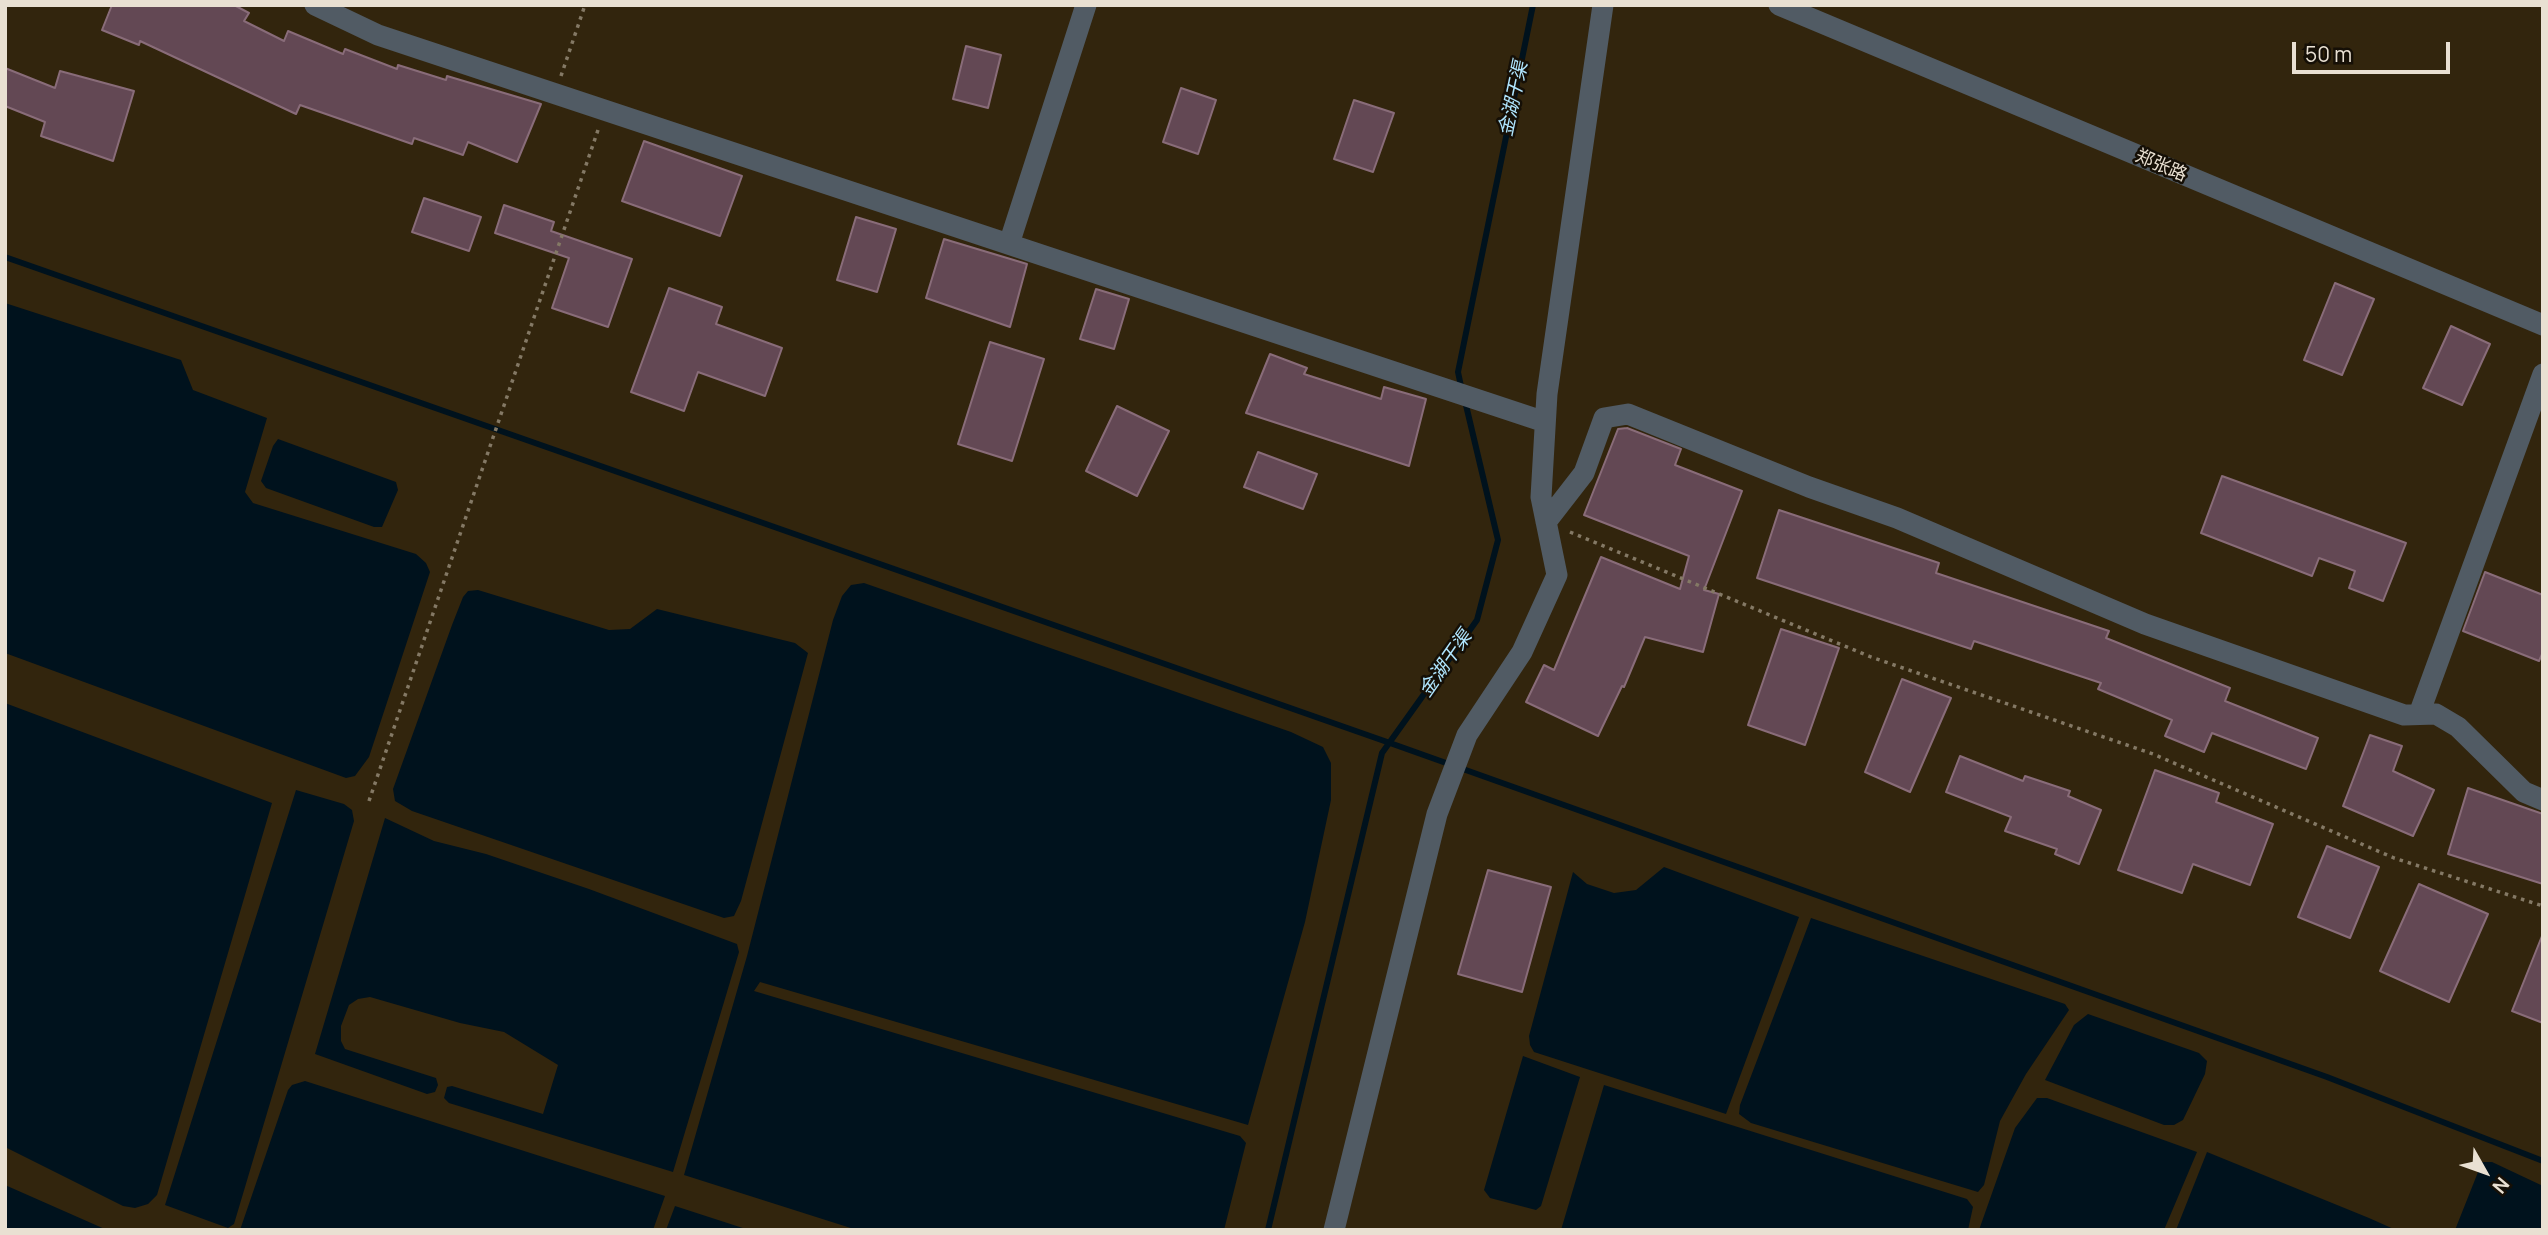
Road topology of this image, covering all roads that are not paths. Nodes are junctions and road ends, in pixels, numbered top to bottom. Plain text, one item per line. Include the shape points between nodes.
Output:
1 (315, 5) edge
2 (1086, 5) edge
3 (1603, 5) edge
4 (1779, 5) edge
5 (1009, 244) junction
6 (2543, 325) edge
7 (2543, 374) edge
8 (1545, 422) junction
9 (1546, 522) junction
10 (2419, 714) junction
11 (2543, 800) edge
12 (1334, 1230) edge

1 - 5 street via 378,35
2 - 5 street
3 - 8 street
4 - 6 street, 郑张路
5 - 8 street
7 - 10 street
8 - 9 street via 1541,497
9 - 10 street via 1584,473 1604,418 1628,414 1897,518 2145,624 2404,715
9 - 12 street via 1556,575 1522,652 1467,734 1437,814
10 - 11 street via 2436,714 2458,727 2524,792

